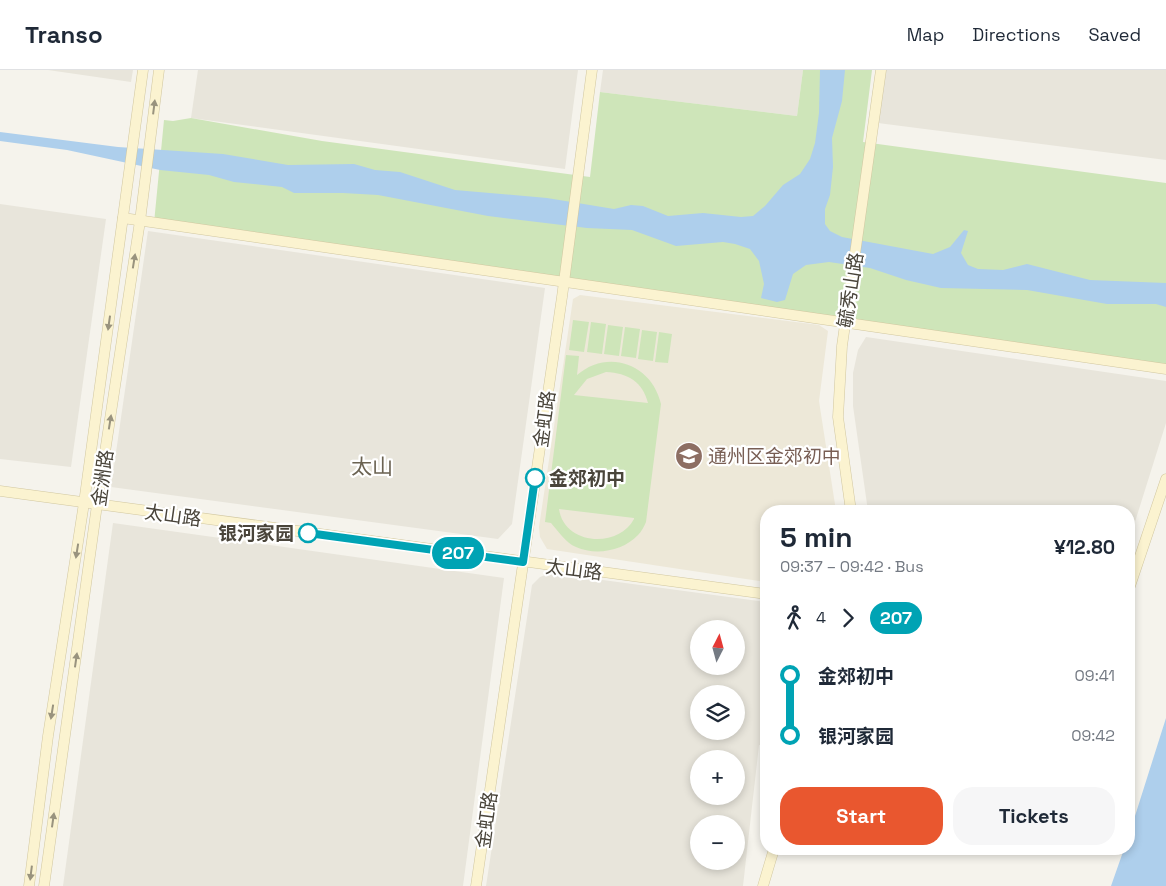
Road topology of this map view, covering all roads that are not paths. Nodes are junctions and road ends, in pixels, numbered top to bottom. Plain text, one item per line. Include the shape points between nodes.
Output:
1 (143, 70) edge
2 (159, 70) edge
3 (592, 70) edge
4 (881, 70) edge
5 (123, 218) junction
6 (140, 221) junction
7 (564, 281) junction
8 (845, 321) junction
9 (1166, 369) edge
10 (1166, 479) edge
11 (0, 491) edge
12 (84, 503) junction
13 (98, 505) junction
14 (850, 505) edge
15 (523, 562) junction
16 (1135, 571) edge
17 (760, 593) edge
18 (772, 855) edge
19 (29, 886) edge
20 (44, 886) edge
21 (476, 886) edge
22 (763, 886) edge

1 - 5 street, 金洲路
6 -> 2 street, 金洲路
3 - 7 street, 金虹路
4 - 8 street, 毓秀山路
5 - 6 street
5 -> 12 street, 金洲路
6 - 7 street
13 -> 6 street, 金洲路
7 - 8 street
7 - 15 street, 金虹路
8 - 9 street
8 - 14 street, 毓秀山路 via 838,417
10 - 16 street
11 - 12 street, 太山路
12 - 13 street, 太山路
12 -> 19 street, 金洲路 via 48,736
13 - 15 street, 太山路
20 -> 13 street, 金洲路
15 - 17 street, 太山路
15 - 21 street, 金虹路
18 - 22 street

